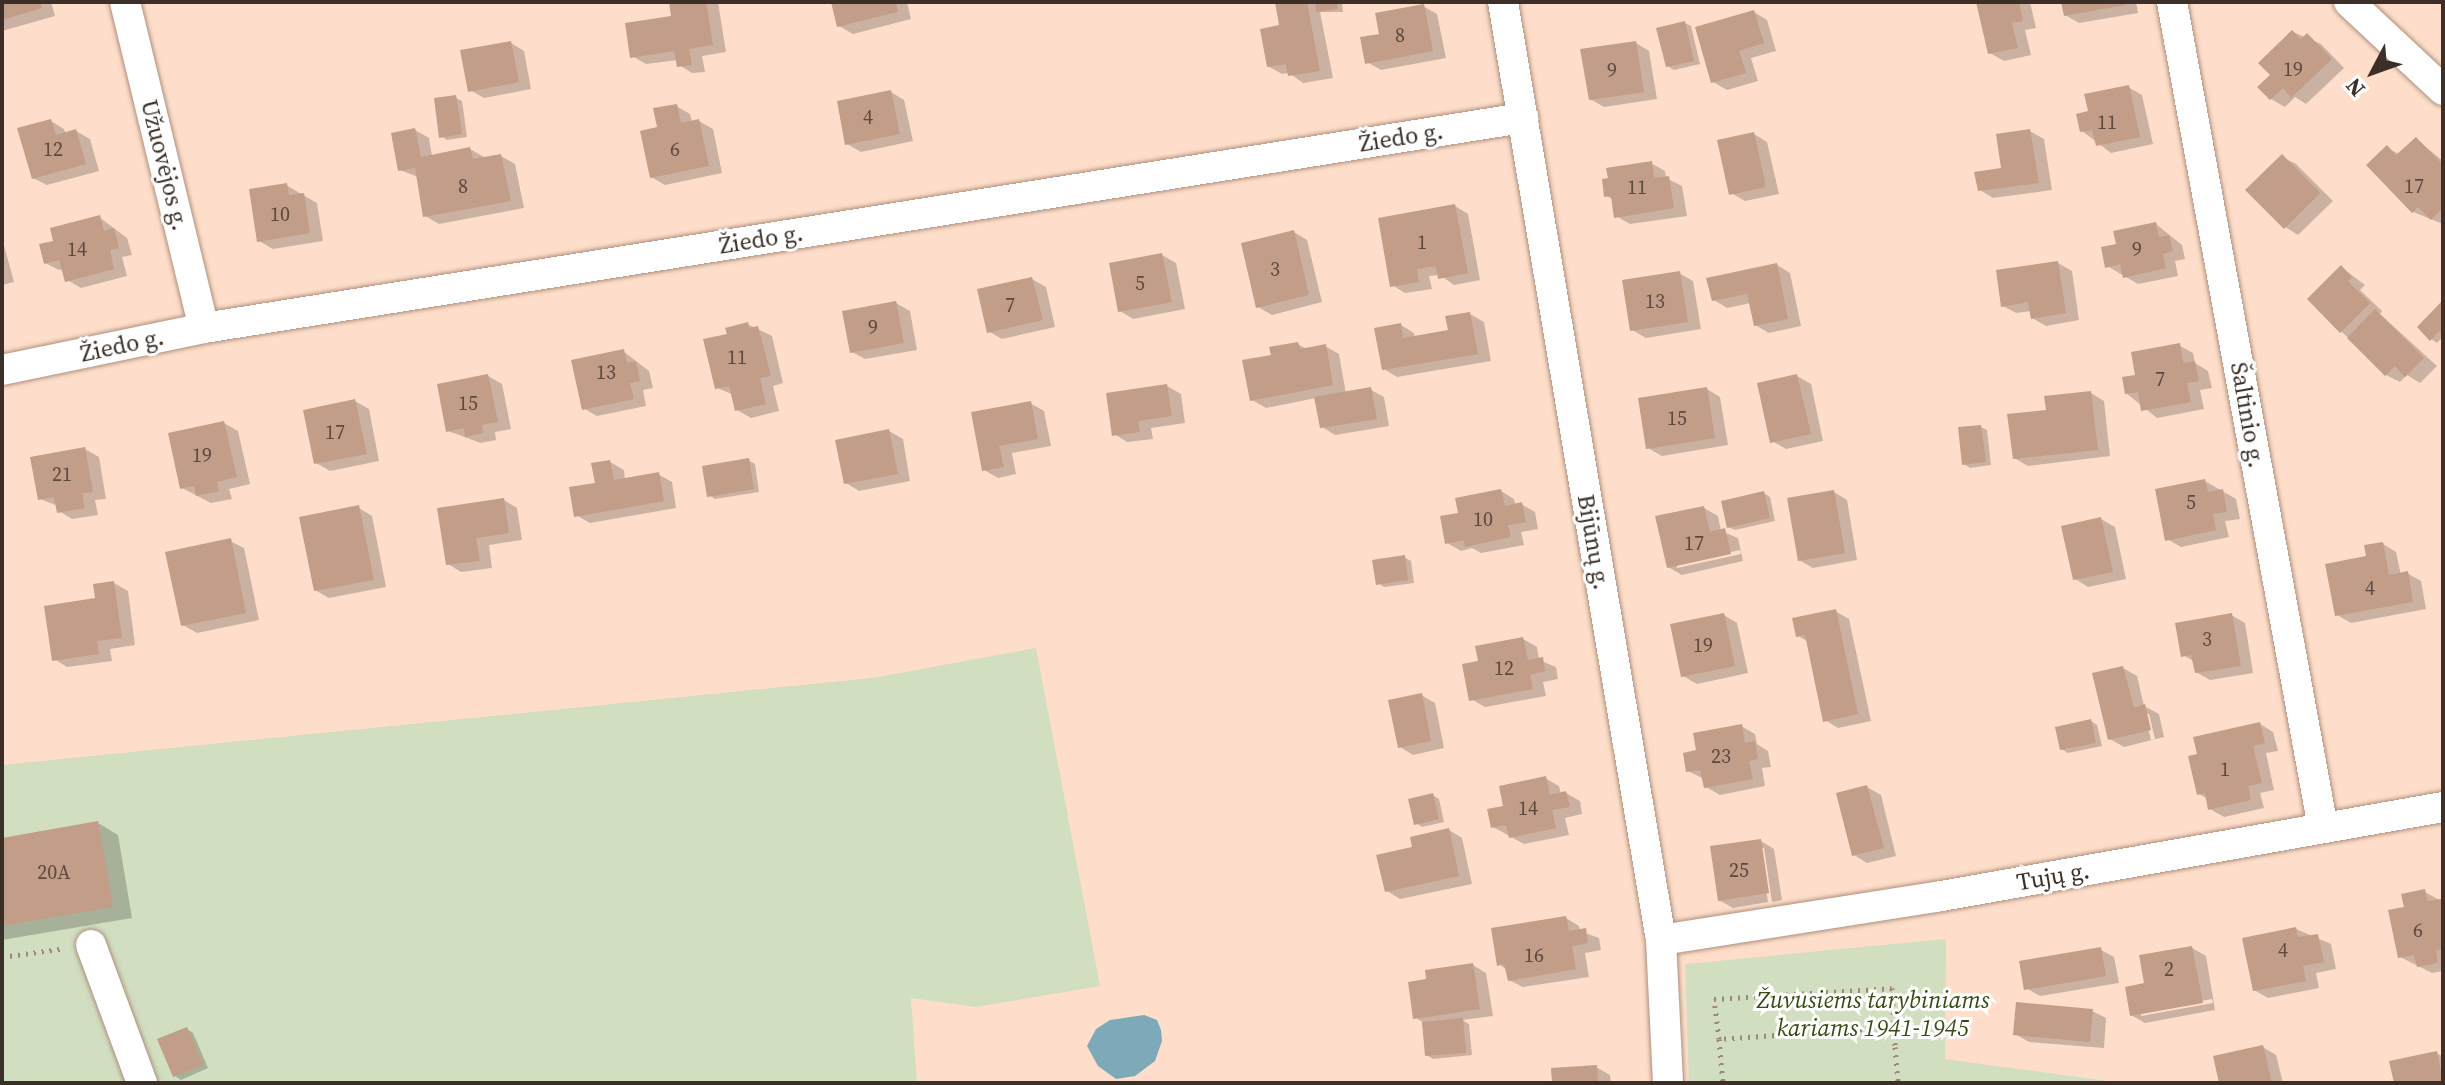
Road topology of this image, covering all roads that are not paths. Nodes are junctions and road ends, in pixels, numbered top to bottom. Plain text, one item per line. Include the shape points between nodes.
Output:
1 (125, 2) edge
2 (1503, 2) edge
3 (2172, 2) edge
4 (2349, 2) edge
5 (2443, 90) edge
6 (1523, 118) junction
7 (204, 328) junction
8 (2, 370) edge
9 (2443, 807) edge
10 (2323, 828) junction
11 (1661, 940) junction
12 (91, 945) road end
13 (142, 1083) edge
14 (1668, 1083) edge

1 - 7 street, Užuovėjos g.
2 - 6 street, Bijūnų g.
3 - 10 street, Šaltinio g.
4 - 5 street
6 - 7 street, Žiedo g.
6 - 11 street, Bijūnų g.
7 - 8 street, Žiedo g.
9 - 10 street, Tujų g.
10 - 11 street, Tujų g.
11 - 14 street, Bijūnų g.
12 - 13 street

